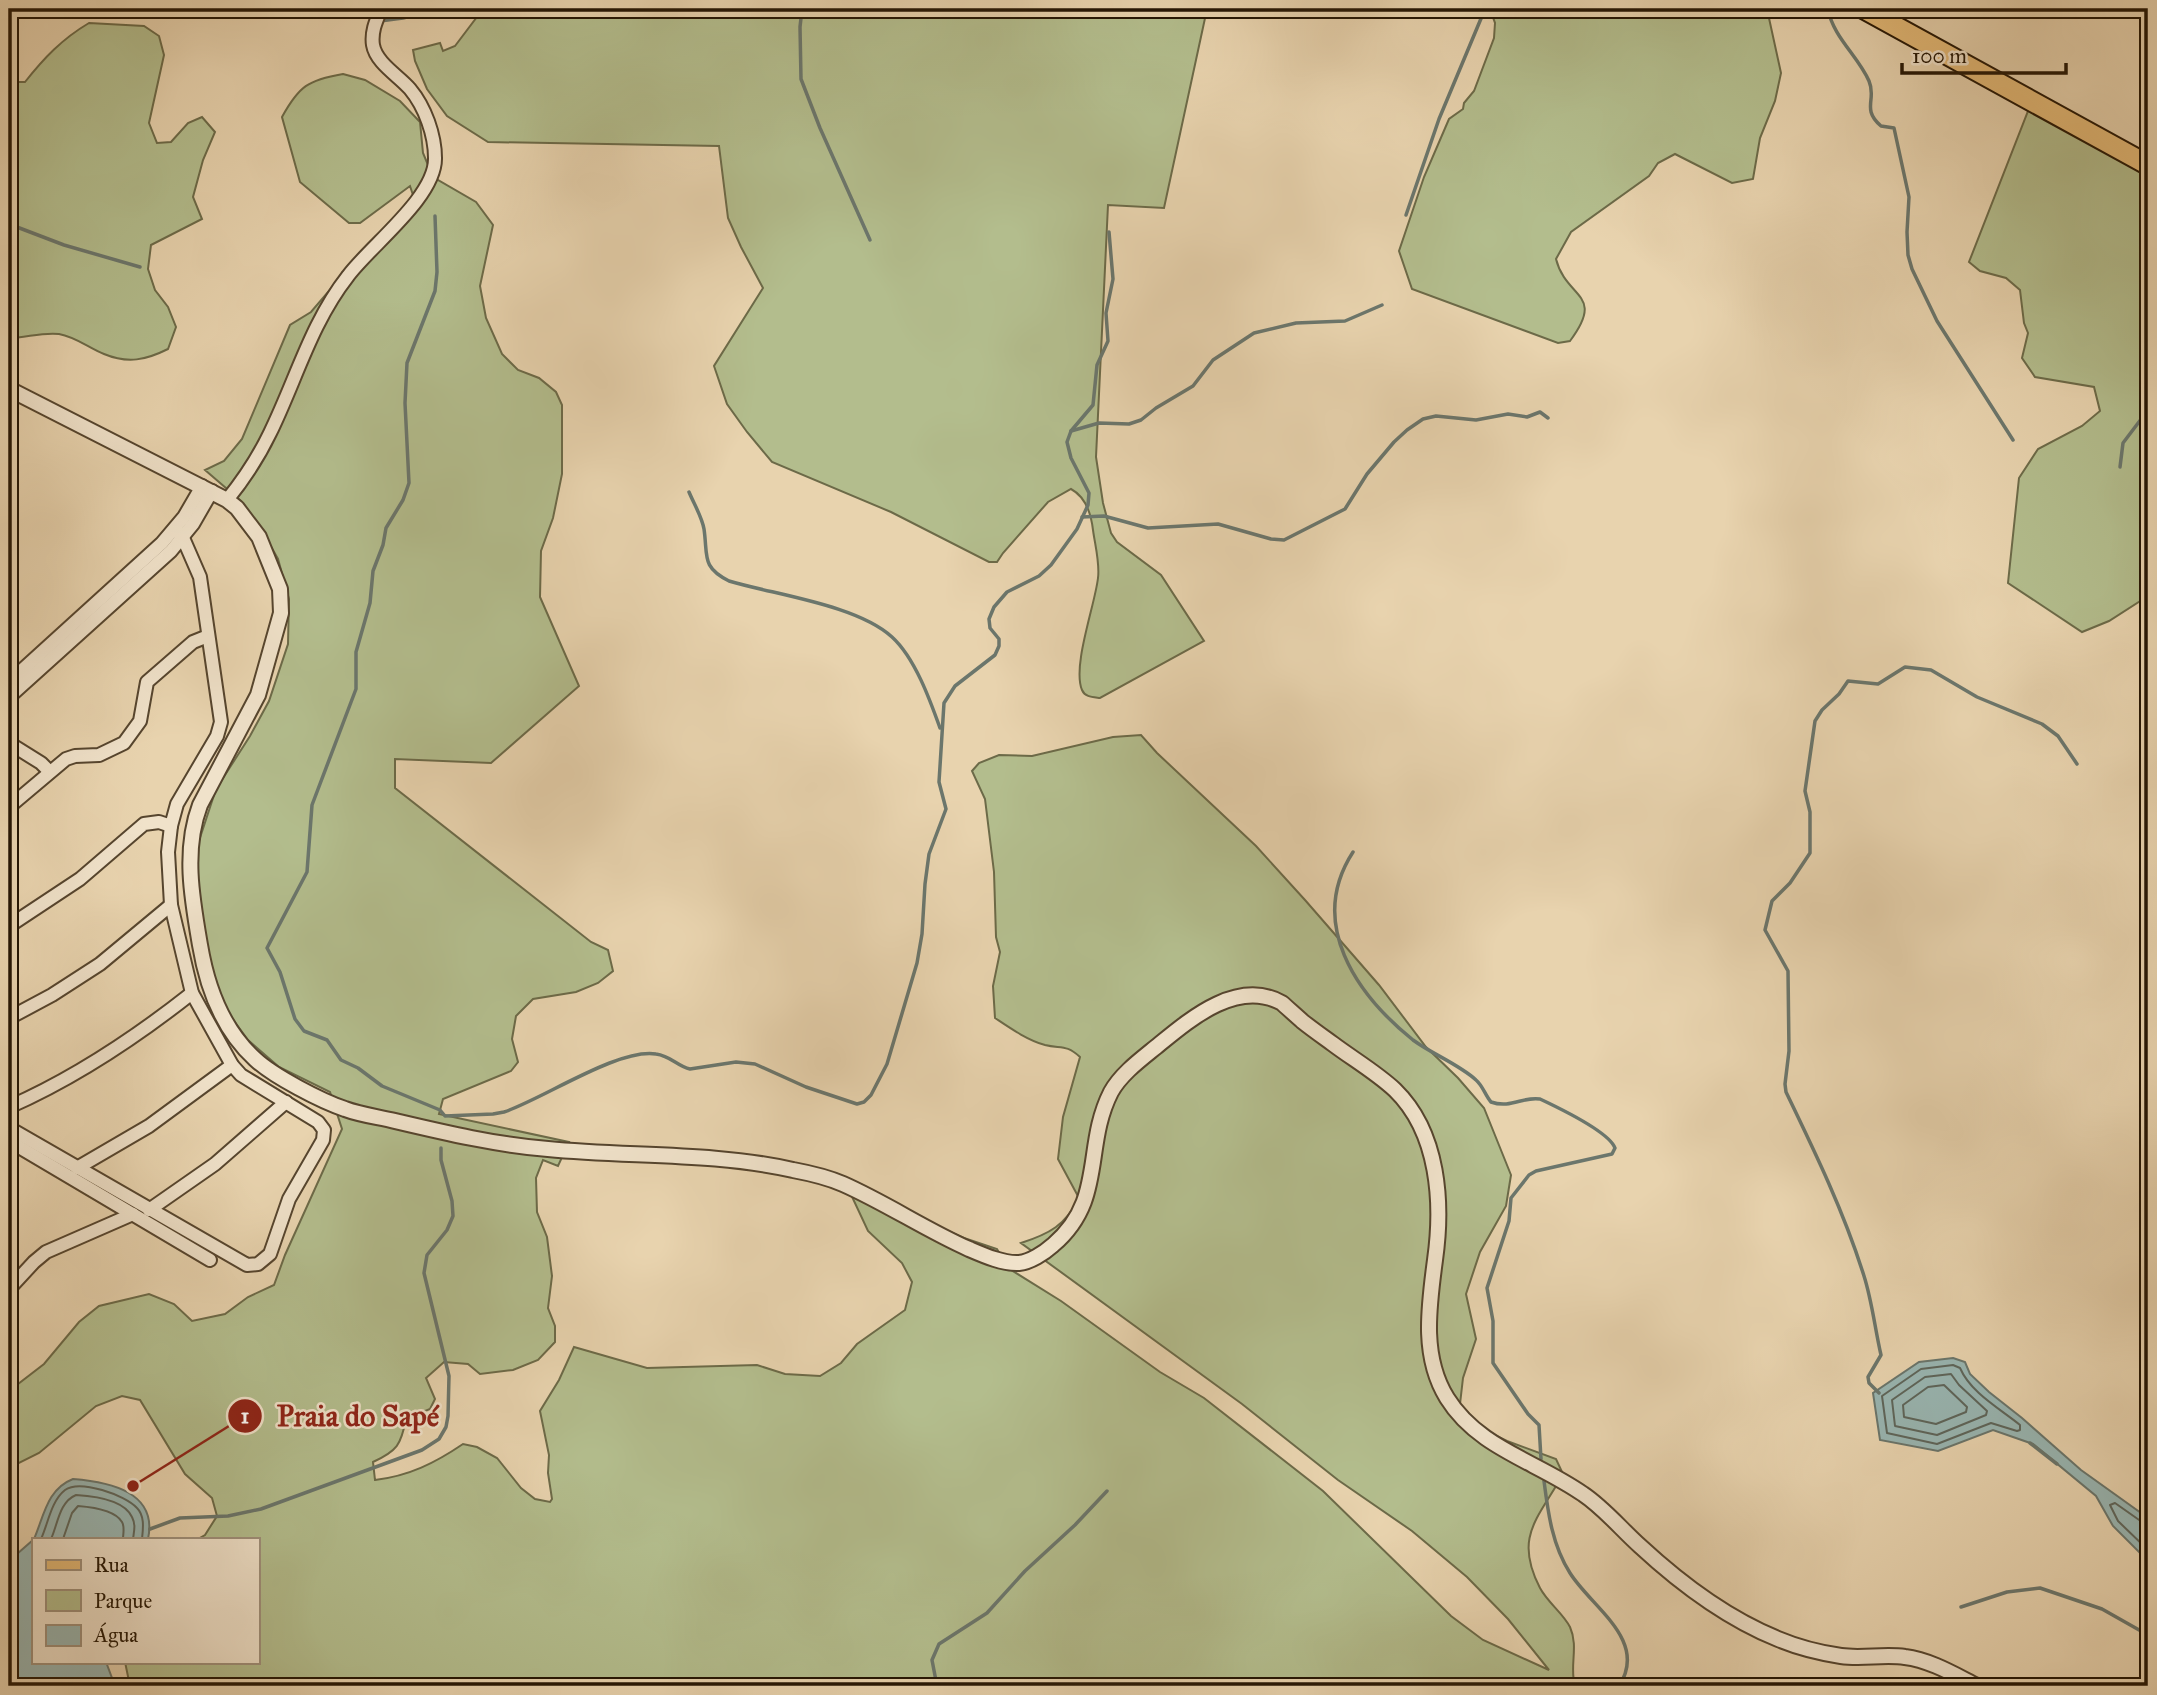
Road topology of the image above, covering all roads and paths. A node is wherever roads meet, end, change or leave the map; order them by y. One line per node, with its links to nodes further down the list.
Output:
1 (381, 9): 6 (street)
2 (1864, 9): 3 (main road)
3 (2148, 165)
4 (9, 389): 5 (street)
5 (207, 489): 6 (street); 7 (street)
6 (227, 500): 29 (street)
7 (179, 533): 8 (street); 9 (street); 10 (street)
8 (208, 636): 12 (street); 14 (street)
9 (9, 682)
10 (9, 697)
11 (9, 743): 12 (street)
12 (49, 772): 13 (street)
13 (9, 807)
14 (171, 826): 15 (street); 16 (street)
15 (171, 905): 17 (street); 18 (street)
16 (9, 926)
17 (192, 993): 19 (street); 21 (street)
18 (9, 1018)
19 (232, 1065): 20 (street); 24 (street)
20 (286, 1102): 25 (street); 25 (street)
21 (9, 1107)
22 (9, 1128): 24 (street)
23 (9, 1140): 26 (street)
24 (77, 1168): 25 (street)
25 (149, 1210)
26 (134, 1214): 27 (street); 28 (street)
27 (210, 1260)
28 (9, 1289)
29 (1977, 1686)

